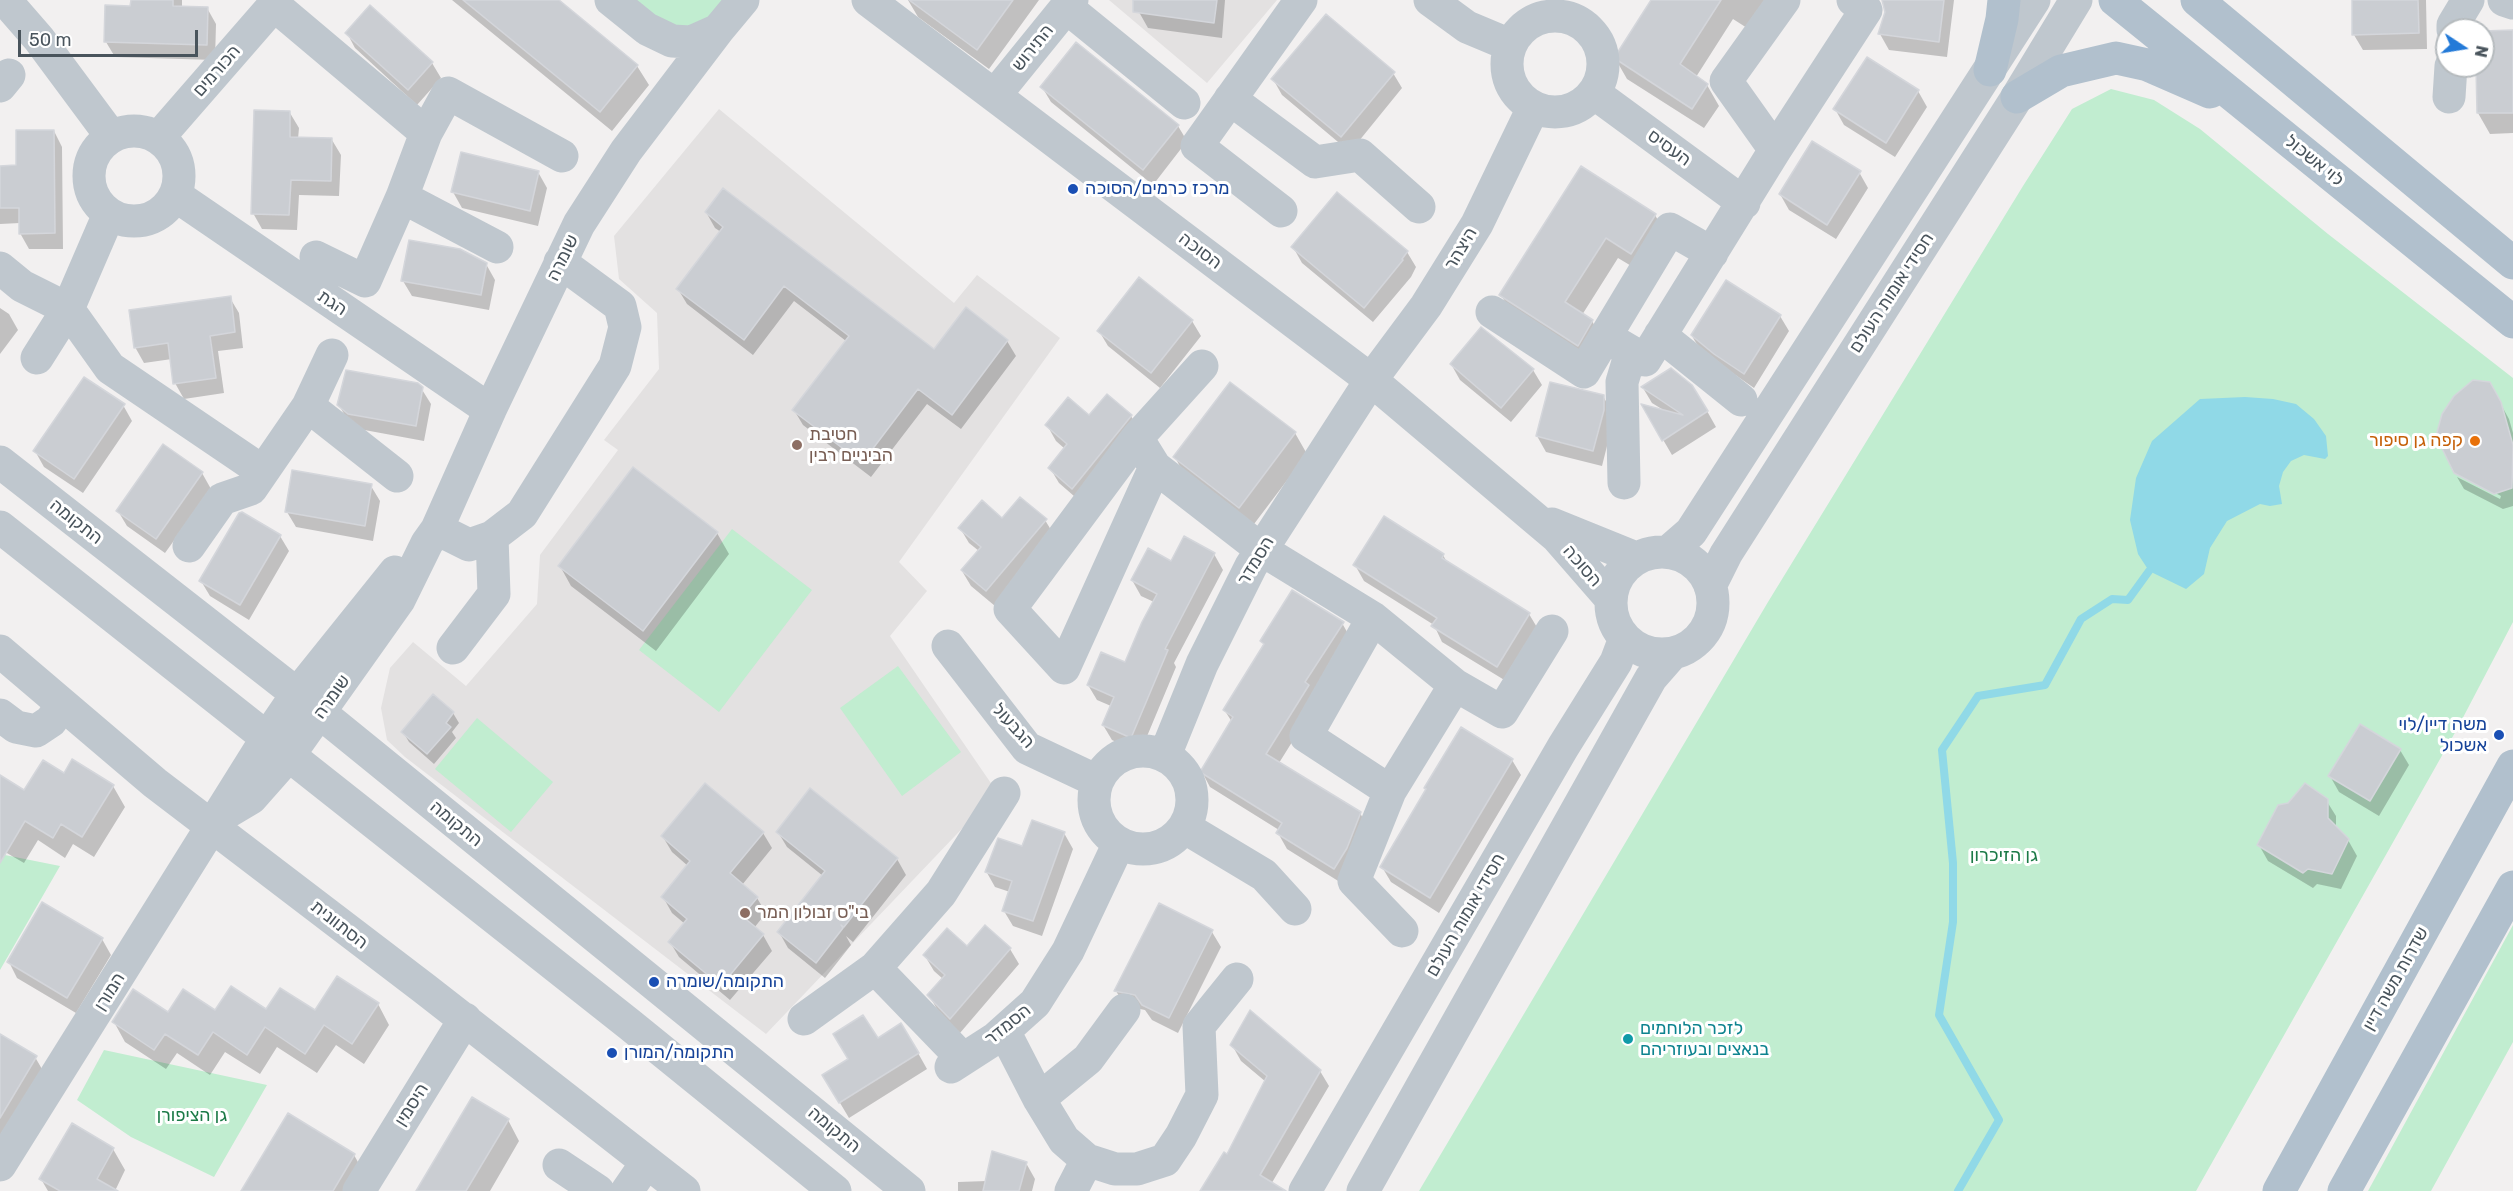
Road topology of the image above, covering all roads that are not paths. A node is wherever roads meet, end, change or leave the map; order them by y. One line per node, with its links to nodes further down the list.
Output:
1 (5, 0): 33 (street)
2 (611, 0): 20 (street)
3 (743, 0): 21 (street, שומרה)
4 (868, 0): 26 (street, הסוכה)
5 (1301, 0): 28 (street)
6 (1430, 0): 22 (street)
7 (1784, 0): 35 (street)
8 (1853, 0): 35 (street)
9 (2004, 0): 23 (main road)
10 (2034, 0): 23 (street)
11 (2076, 0): 27 (street, חסידי אומות העולם)
12 (2115, 0): 31 (main road, לוי אשכול)
13 (2197, 0): 47 (main road)
14 (2468, 0): 19 (street)
15 (2504, 0): 16 (street)
16 (2513, 3)
17 (1069, 4): 26 (street, התירוש); 29 (street)
18 (1570, 8): 22 (street); 25 (street)
19 (2457, 18)
20 (647, 29): 21 (street); 24 (street)
21 (718, 30): 24 (street, שומרה)
22 (1510, 45): 30 (street)
23 (1990, 70): 73 (street)
24 (670, 93): 46 (street, שומרה)
25 (1594, 93): 30 (street); 39 (street, העסיס)
26 (995, 95): 57 (street, הסוכה)
27 (2017, 97): 31 (main road); 75 (street, חסידי אומות העולם)
28 (1230, 99): 40 (street); 41 (street)
29 (1184, 103)
30 (1533, 108): 57 (street, היצהר)
31 (2258, 115): 51 (main road, לוי אשכול)
32 (426, 133): 34 (street, הכורמים); 36 (street); 38 (street)
33 (111, 136): 34 (street); 42 (street)
34 (159, 137): 37 (street)
35 (1775, 150): 39 (street)
36 (562, 156)
37 (175, 195): 42 (street); 60 (street, הגת)
38 (402, 197): 43 (street); 45 (street)
39 (1744, 203): 44 (street)
40 (1419, 207)
41 (1281, 211)
42 (110, 214): 49 (street)
43 (497, 247)
44 (1712, 253): 52 (street); 53 (street)
45 (316, 257)
46 (560, 262): 60 (street, שומרה); 70 (street)
47 (2513, 263)
48 (0, 268): 49 (street)
49 (68, 309): 55 (street); 64 (street)
50 (1492, 312): 53 (street)
51 (2513, 322)
52 (1660, 335): 53 (street); 58 (street)
53 (1618, 344): 66 (street)
54 (332, 355): 59 (street)
55 (37, 358)
56 (1202, 366): 61 (street)
57 (1371, 380): 67 (street, הסוכה); 72 (street, הסמדר)
58 (1741, 400)
59 (308, 406): 64 (street); 65 (street)
60 (490, 410): 69 (street, שומרה)
61 (1137, 438): 63 (street); 63 (street)
62 (0, 462): 84 (street, התקומה)
63 (1155, 467): 72 (street)
64 (262, 471): 71 (street)
65 (397, 477)
66 (1624, 483)
67 (1525, 510): 74 (street, הסוכה); 76 (street, הסוכה)
68 (0, 527): 91 (street)
69 (432, 536): 70 (street); 85 (street, שומרה)
70 (492, 537): 81 (street)
71 (189, 546)
72 (1262, 550): 77 (street); 92 (street, הסמדר)
73 (1668, 552): 74 (street); 75 (street)
74 (1636, 558): 76 (street)
75 (1710, 586): 83 (street, חסידי אומות העולם)
76 (1611, 599): 79 (street)
77 (1373, 618): 86 (street); 96 (street)
78 (1552, 631): 86 (street)
79 (1625, 638): 83 (street); 124 (street, חסידי אומות העולם)
80 (948, 646): 94 (street, הגבעול)
81 (453, 648)
82 (0, 651): 87 (street, הסתוונית)
83 (1672, 654): 125 (street, חסידי אומות העולם)
84 (246, 655): 85 (street); 88 (street, התקומה)
85 (344, 657): 88 (street, שומרה); 90 (street)
86 (1455, 685): 96 (street)
87 (62, 704): 89 (street); 99 (street, הסתוונית)
88 (309, 704): 90 (street, התקומה); 91 (street, שומרה)
89 (0, 715)
90 (356, 743): 122 (street, התקומה)
91 (278, 747): 95 (street); 98 (street, המורן); 99 (street, המורן)
92 (1165, 755): 94 (street); 100 (street)
93 (2513, 766): 126 (main road, שדרות משה דיין)
94 (1097, 781): 101 (street)
95 (327, 785): 98 (street); 121 (street)
96 (1390, 791): 104 (street)
97 (1004, 793): 105 (street)
98 (253, 797): 99 (street, המורן)
99 (216, 822): 108 (street, הסתוונית); 114 (street, המורן)
100 (1184, 827): 101 (street); 103 (street)
101 (1119, 843): 110 (street, הסמדר)
102 (2513, 888): 127 (main road)
103 (1295, 909)
104 (1402, 931)
105 (875, 968): 109 (street); 110 (street, הסמדר)
106 (1237, 979): 116 (street)
107 (1124, 1010): 111 (street)
108 (465, 1019): 113 (street, הסתוונית); 117 (street, היסמין)
109 (804, 1019)
110 (1004, 1031): 111 (street)
111 (1039, 1099): 112 (street)
112 (1087, 1160): 116 (street); 123 (street)
113 (647, 1162): 119 (street); 120 (street, הסתוונית)
114 (0, 1165)
115 (559, 1165): 118 (street)
116 (1145, 1180)
117 (359, 1191)
118 (598, 1191)
119 (627, 1191)
120 (684, 1191)
121 (835, 1191)
122 (909, 1191)
123 (1071, 1191)
124 (1305, 1191)
125 (1363, 1191)
126 (2279, 1191)
127 (2344, 1191)

